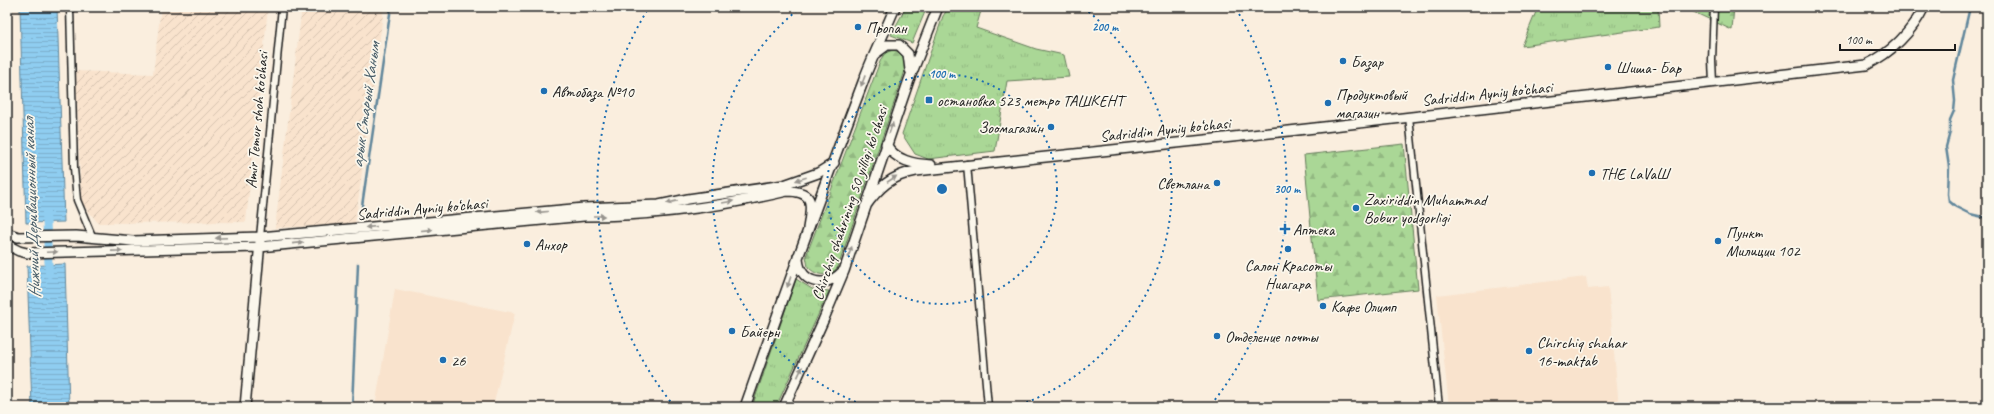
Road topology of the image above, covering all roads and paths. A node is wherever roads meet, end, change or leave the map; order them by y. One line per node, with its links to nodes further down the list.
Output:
1 (70, 7): 17 (street)
2 (282, 7): 18 (street, Amir Temur shoh ko‘chasi)
3 (895, 7): 7 (main road, Chirchiq shahrining 50 yilligi koʻchasi)
4 (938, 7): 8 (main road, Chirchiq shahrining 50 yilligi koʻchasi)
5 (1714, 7): 9 (street)
6 (1924, 7): 9 (main road, Sadriddin Ayniy ko‘chasi)
7 (870, 64): 8 (main road); 12 (main road, Chirchiq shahrining 50 yilligi koʻchasi, one-way to 12)
8 (909, 80): 11 (main road, Chirchiq shahrining 50 yilligi koʻchasi, one-way to 8)
9 (1713, 83): 10 (main road, Sadriddin Ayniy ko‘chasi)
10 (1409, 117): 13 (main road, Sadriddin Ayniy ko‘chasi); 27 (street)
11 (886, 144): 13 (main road); 14 (main road, Chirchiq shahrining 50 yilligi koʻchasi)
12 (834, 163): 15 (main road, Chirchiq shahrining 50 yilligi koʻchasi); 18 (main road, Sadriddin Ayniy ko‘chasi, one-way to 18)
13 (967, 164): 14 (main road, one-way to 13); 26 (street)
14 (865, 207): 22 (main road, Chirchiq shahrining 50 yilligi koʻchasi, one-way to 14)
15 (808, 228): 20 (main road, Sadriddin Ayniy ko‘chasi, one-way to 15); 21 (main road, Chirchiq shahrining 50 yilligi koʻchasi)
16 (7, 233): 17 (main road, Sadriddin Ayniy ko‘chasi)
17 (92, 236): 18 (main road, Sadriddin Ayniy ko‘chasi, one-way to 17)
18 (260, 237): 20 (main road)
19 (7, 245): 20 (main road, Sadriddin Ayniy ko‘chasi, one-way to 20)
20 (259, 247): 23 (main road)
21 (799, 253): 22 (main road); 24 (main road, Chirchiq shahrining 50 yilligi koʻchasi, one-way to 24)
22 (844, 271): 25 (main road, Chirchiq shahrining 50 yilligi koʻchasi, one-way to 22)
23 (245, 407)
24 (745, 407)
25 (784, 407)
26 (988, 407)
27 (1439, 407)

